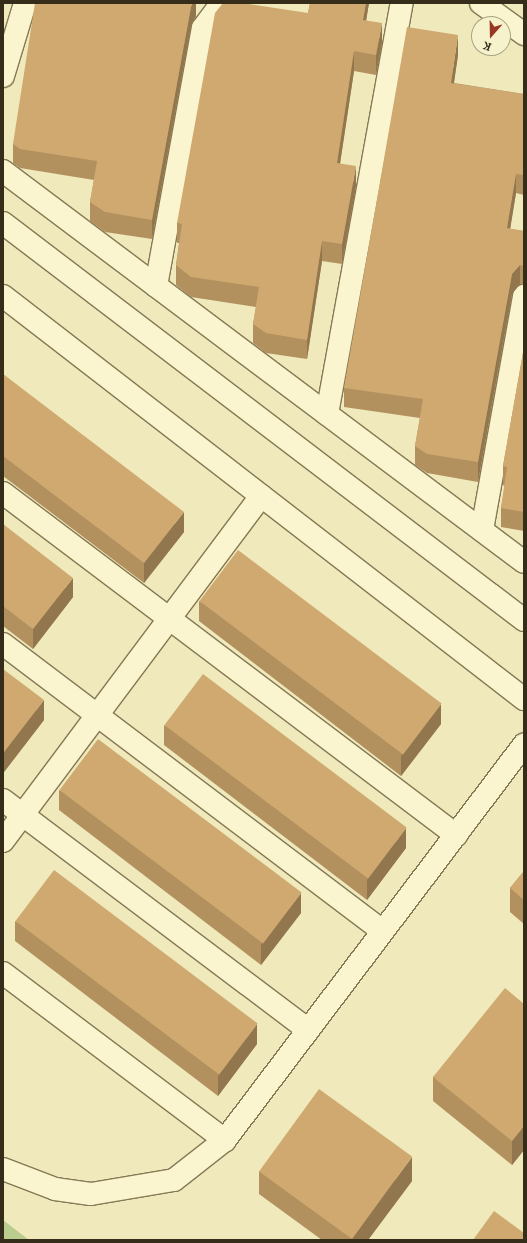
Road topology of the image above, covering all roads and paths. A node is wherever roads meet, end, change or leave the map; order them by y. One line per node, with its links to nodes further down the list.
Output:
1 (25, 3): 6 (street)
2 (222, 3): 9 (street)
3 (402, 3): 12 (street)
4 (481, 3): 5 (street)
5 (524, 34)
6 (3, 76)
7 (3, 171): 9 (street)
8 (3, 223): 18 (street)
9 (156, 286): 12 (street)
10 (3, 296): 14 (street)
11 (524, 296): 15 (street)
12 (327, 414): 15 (street)
13 (3, 492): 17 (street)
14 (261, 496): 17 (street); 20 (street)
15 (482, 530): 16 (street)
16 (524, 562)
17 (169, 619): 21 (street); 25 (street)
18 (524, 620)
19 (3, 644): 21 (street)
20 (524, 699)
21 (97, 716): 24 (street); 27 (street)
22 (524, 744): 25 (street)
23 (3, 800): 24 (street)
24 (22, 815): 26 (street); 29 (street)
25 (456, 835): 27 (street)
26 (3, 841)
27 (382, 931): 29 (street)
28 (3, 973): 30 (street)
29 (308, 1030): 30 (street)
30 (225, 1140): 31 (street)
31 (3, 1169)

